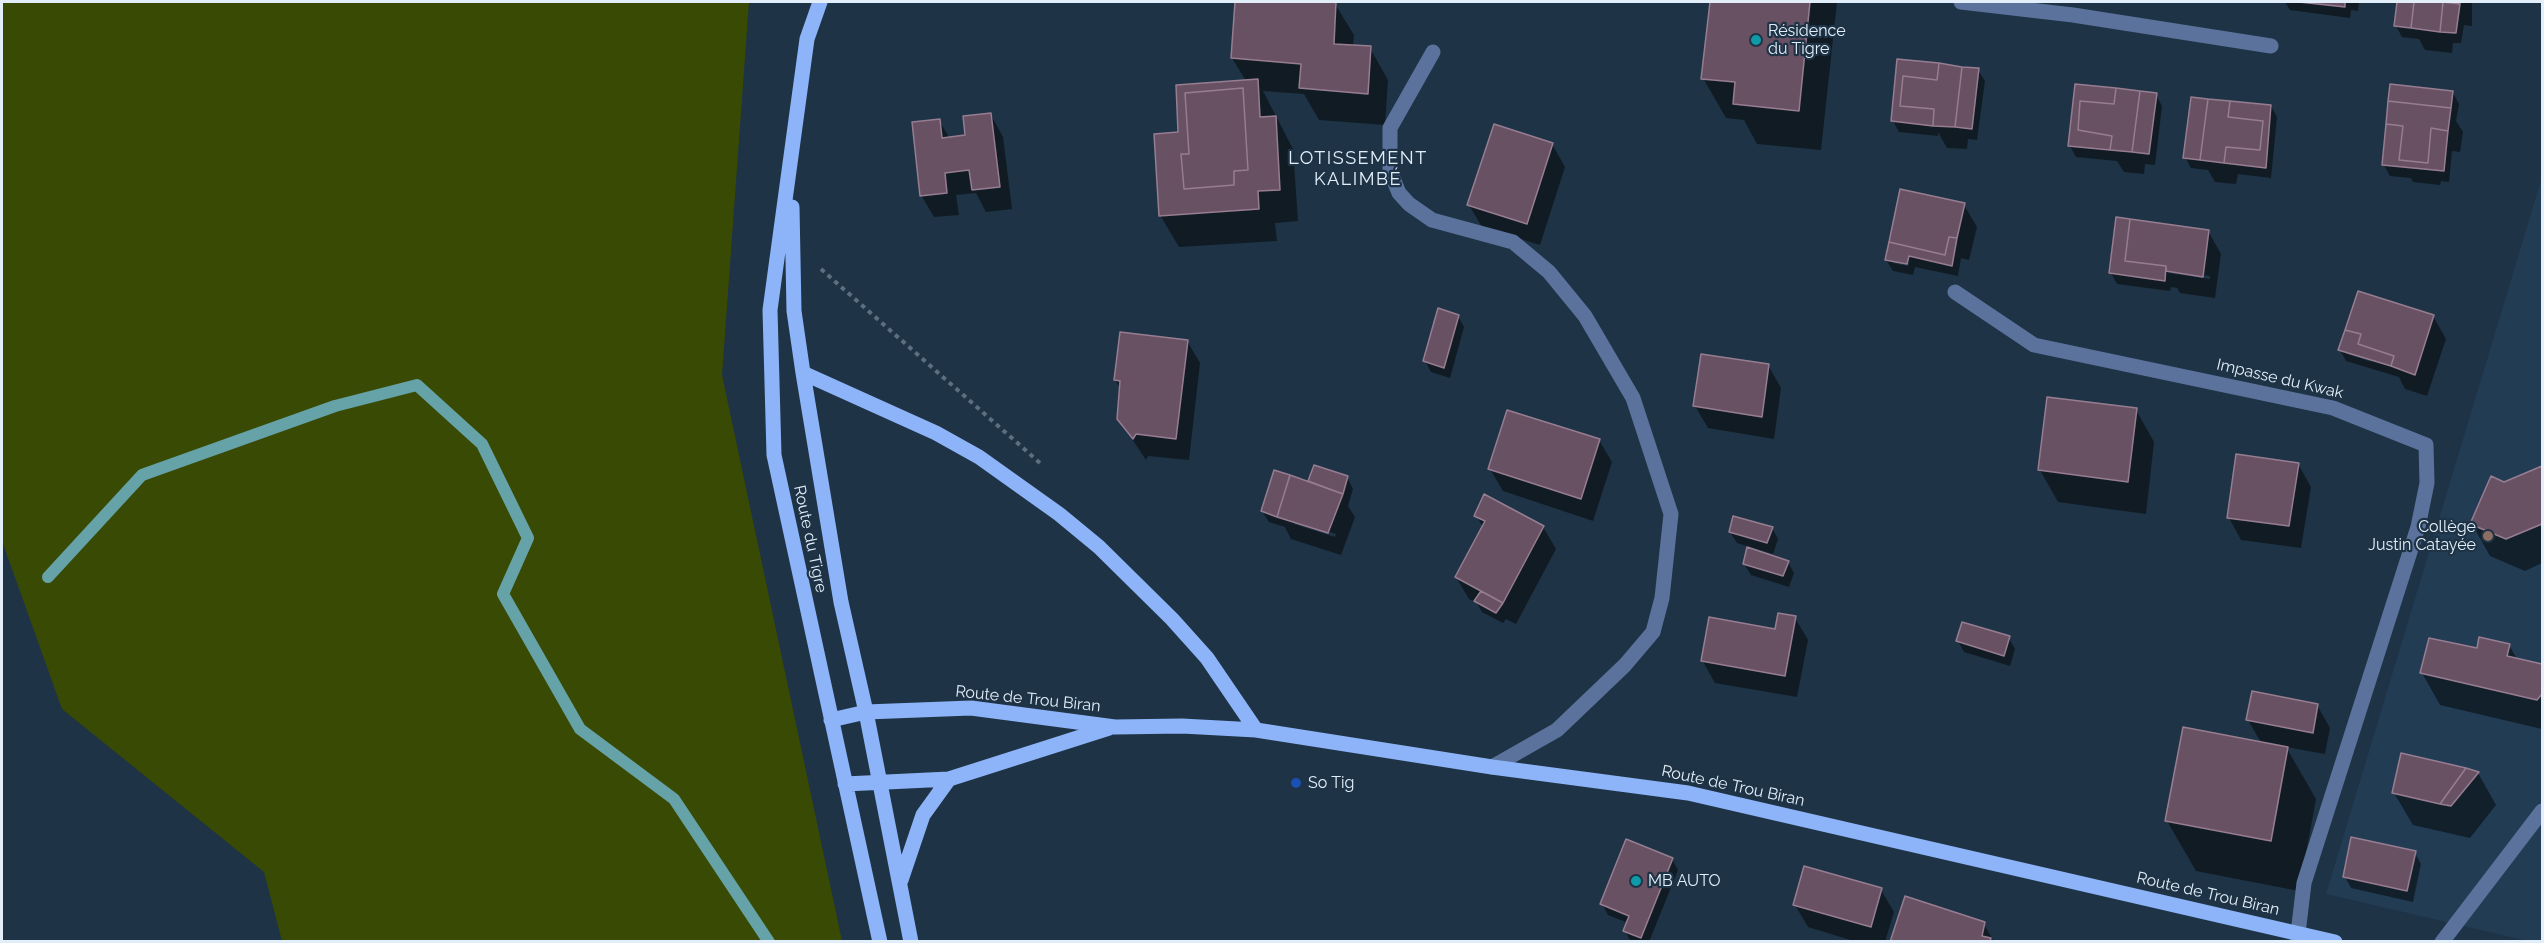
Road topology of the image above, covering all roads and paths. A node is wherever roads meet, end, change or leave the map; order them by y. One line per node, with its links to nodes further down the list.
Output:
1 (820, 2): 6 (main road, Route du Tigre)
2 (1961, 2): 3 (street)
3 (2074, 8): 4 (street)
4 (2271, 46)
5 (1433, 52): 13 (street)
6 (793, 138): 8 (main road, Route du Tigre); 10 (main road, Route du Tigre)
7 (1955, 292): 19 (street, Impasse du Kwak)
8 (803, 373): 9 (main road, Route du Tigre); 12 (main road)
9 (866, 712): 10 (main road, Route de Trou Biran); 11 (main road, Route de Trou Biran); 15 (main road, Route du Tigre)
10 (831, 720): 16 (main road, Route du Tigre)
11 (1115, 727): 12 (main road, Route de Trou Biran); 14 (main road, Route de Trou Biran)
12 (1256, 730): 13 (main road, Route de Trou Biran)
13 (1492, 767): 19 (main road, Route de Trou Biran)
14 (949, 779): 15 (main road, Route de Trou Biran); 18 (main road)
15 (879, 782): 16 (main road, Route de Trou Biran); 18 (main road, Route du Tigre)
16 (844, 784): 20 (main road, Route du Tigre)
17 (2542, 811): 23 (street)
18 (900, 880): 21 (main road, Route du Tigre)
19 (2299, 938): 22 (main road, Route de Trou Biran)
20 (880, 942)
21 (911, 942)
22 (2335, 942)
23 (2442, 942)

